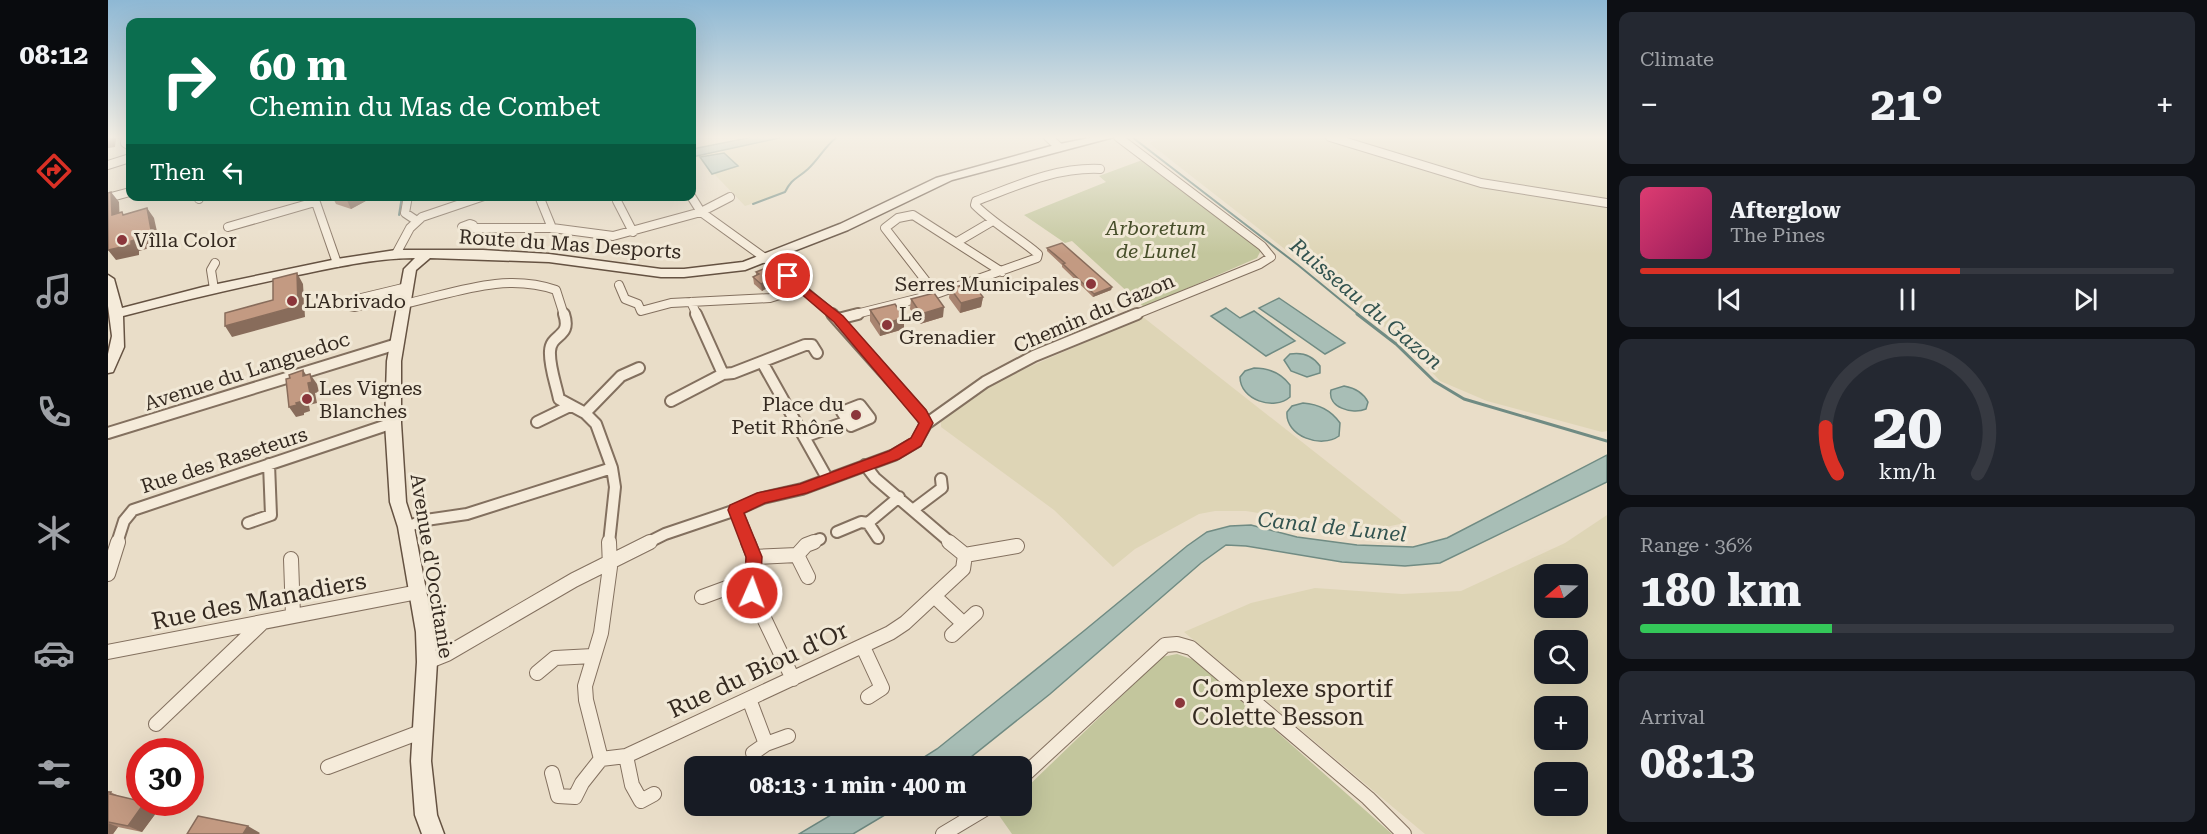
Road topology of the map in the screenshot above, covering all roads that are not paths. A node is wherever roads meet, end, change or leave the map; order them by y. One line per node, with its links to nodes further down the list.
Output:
1 (956, 176): 26 (street, Route du Mas Desports)
2 (1051, 176): 18 (street)
3 (1169, 176): 51 (street, Chemin du Gazon)
4 (1458, 176): 15 (street)
5 (126, 193): 7 (street)
6 (730, 197): 16 (street)
7 (108, 198)
8 (308, 201): 19 (street)
9 (315, 201): 28 (street)
10 (407, 201): 17 (street)
11 (469, 201): 17 (street)
12 (541, 201): 21 (street)
13 (617, 201): 22 (street)
14 (694, 201): 16 (street)
15 (1607, 203)
16 (700, 212): 22 (street); 26 (street)
17 (417, 221): 23 (street)
18 (991, 222): 24 (street); 29 (street)
19 (228, 227)
20 (472, 228): 21 (street)
21 (552, 228): 22 (street)
22 (633, 232)
23 (404, 239): 25 (street); 25 (street)
24 (957, 242): 29 (street); 34 (street)
25 (410, 257): 26 (street, Route du Mas Desports); 28 (street, Route du Mas Desports); 35 (street, Avenue d'Occitanie)
26 (765, 258): 32 (street)
27 (215, 263): 33 (street)
28 (337, 263): 33 (street, Route du Mas Desports)
29 (1002, 272): 34 (street)
30 (108, 279): 37 (street)
31 (619, 285): 36 (street)
32 (802, 288): 36 (street); 38 (street)
33 (214, 289): 37 (street, Route du Mas Desports)
34 (936, 294): 38 (street)
35 (406, 295): 35 (street); 39 (street, Avenue d'Occitanie); 46 (street)
36 (691, 302): 44 (street)
37 (112, 315): 42 (street)
38 (838, 319): 51 (street)
39 (397, 344): 50 (street, Avenue d'Occitanie); 52 (street, Avenue du Languedoc)
40 (817, 353): 41 (street)
41 (762, 362): 44 (street); 53 (street)
42 (108, 368)
43 (639, 368): 47 (street)
44 (723, 374): 45 (street)
45 (671, 401)
46 (570, 406): 47 (street); 49 (street)
47 (585, 413): 56 (street)
48 (848, 421): 53 (street)
49 (537, 422)
50 (393, 423): 54 (street, Rue des Raseteurs); 64 (street, Avenue d'Occitanie)
51 (926, 423): 55 (street)
52 (108, 433)
53 (804, 437): 57 (street)
54 (269, 464): 62 (street); 74 (street, Rue des Raseteurs)
55 (865, 465): 57 (street); 59 (street)
56 (612, 468): 64 (street); 73 (street)
57 (827, 478): 61 (street)
58 (941, 479): 60 (street)
59 (898, 497): 60 (street); 63 (street)
60 (914, 509): 70 (street)
61 (736, 510): 71 (street); 73 (street)
62 (248, 523)
63 (868, 523): 65 (street); 66 (street)
64 (406, 527): 77 (street, Avenue d'Occitanie)
65 (837, 532)
66 (878, 538)
67 (820, 539): 69 (street)
68 (1017, 546): 70 (street)
69 (797, 555): 71 (street); 75 (street)
70 (965, 555): 78 (street, Rue du Biou d'Or)
71 (754, 557): 76 (street)
72 (291, 559): 81 (street)
73 (609, 561): 87 (street); 88 (street)
74 (108, 574)
75 (808, 577)
76 (751, 579): 79 (street); 90 (street)
77 (418, 592): 81 (street, Rue des Manadiers); 88 (street, Avenue d'Occitanie)
78 (934, 596): 83 (street); 85 (street, Rue du Biou d'Or)
79 (702, 597)
80 (976, 613): 83 (street)
81 (293, 616): 82 (street, Rue des Manadiers)
82 (263, 622): 86 (street, Rue des Manadiers); 93 (street)
83 (964, 624): 84 (street)
84 (952, 635)
85 (863, 647): 90 (street, Rue du Biou d'Or); 91 (street)
86 (108, 652)
87 (593, 656): 89 (street); 99 (street)
88 (427, 662): 94 (street, Avenue d'Occitanie)
89 (537, 673)
90 (793, 679): 92 (street, Rue du Biou d'Or)
91 (868, 697)
92 (749, 699): 96 (street); 98 (street, Rue du Biou d'Or)
93 (156, 724)
94 (423, 731): 100 (street); 105 (street, Avenue d'Occitanie)
95 (788, 736): 96 (street)
96 (766, 744): 97 (street)
97 (753, 753)
98 (626, 756): 99 (street, Rue du Biou d'Or); 103 (street)
99 (601, 759): 102 (street)
100 (328, 767)
101 (1032, 768): 107 (street)
102 (552, 772)
103 (654, 794)
104 (973, 816): 106 (street)
105 (434, 834)
106 (943, 834)
107 (1404, 834)

